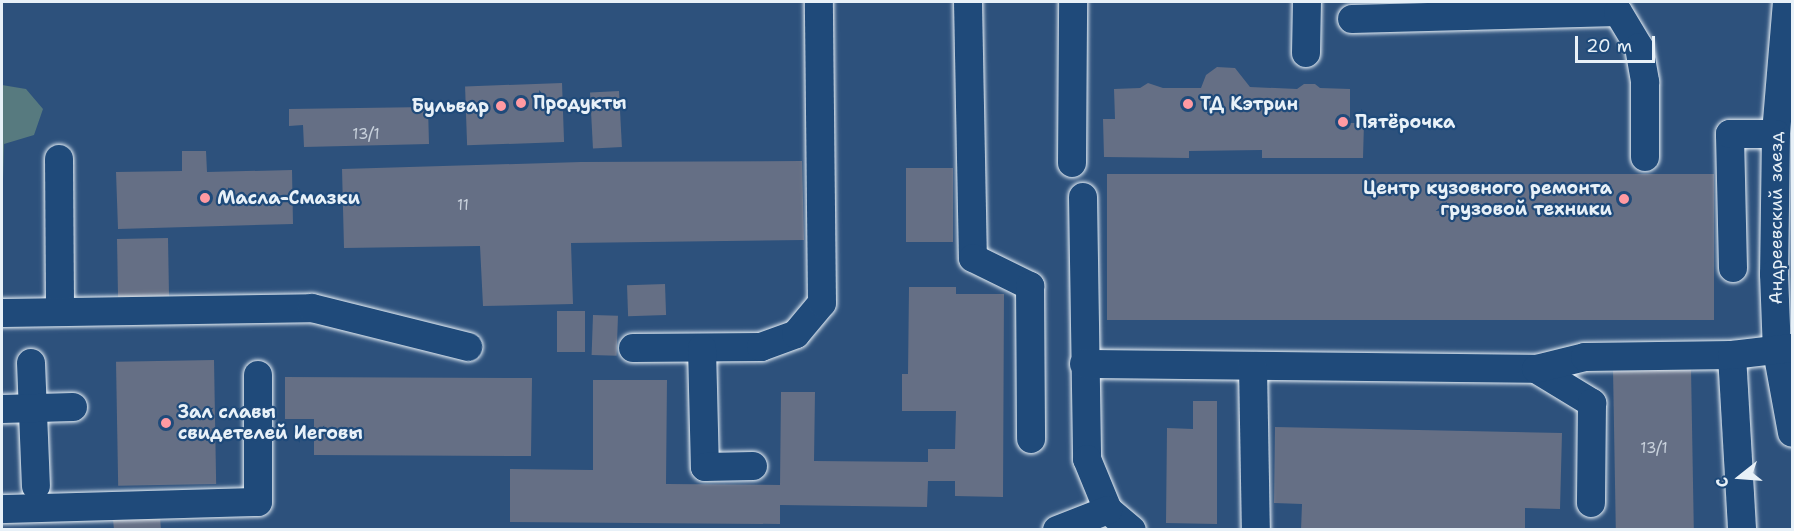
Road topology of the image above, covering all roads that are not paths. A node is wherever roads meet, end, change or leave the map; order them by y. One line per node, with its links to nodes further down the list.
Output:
1 (819, 2): 19 (street)
2 (968, 2): 31 (street)
3 (1073, 2): 12 (street)
4 (1307, 2): 8 (street)
5 (1787, 2): 9 (street, Андреевский заезд)
6 (1458, 9): 7 (street); 10 (street)
7 (1352, 19)
8 (1306, 53)
9 (1776, 134): 14 (street); 20 (street, Андреевский заезд)
10 (1645, 158)
11 (59, 159): 15 (street)
12 (1072, 163)
13 (1083, 197): 23 (street)
14 (1733, 268)
15 (60, 310): 16 (street); 17 (street)
16 (2, 313)
17 (468, 347)
18 (633, 348): 19 (street)
19 (702, 348): 32 (street)
20 (1785, 350): 21 (street); 30 (street, Андреевский заезд)
21 (1732, 355): 25 (street); 40 (street)
22 (31, 363): 28 (street)
23 (1084, 364): 24 (street); 36 (street)
24 (1253, 366): 25 (street); 39 (street)
25 (1536, 369): 34 (street)
26 (258, 375): 35 (street)
27 (73, 407): 28 (street)
28 (33, 408): 29 (street); 33 (street)
29 (2, 409)
30 (1792, 433)
31 (1031, 439)
32 (753, 466)
33 (36, 486)
34 (1591, 503)
35 (2, 509)
36 (1108, 510): 37 (street); 38 (street)
37 (1057, 530)
38 (1132, 530)
39 (1256, 530)
40 (1742, 530)

